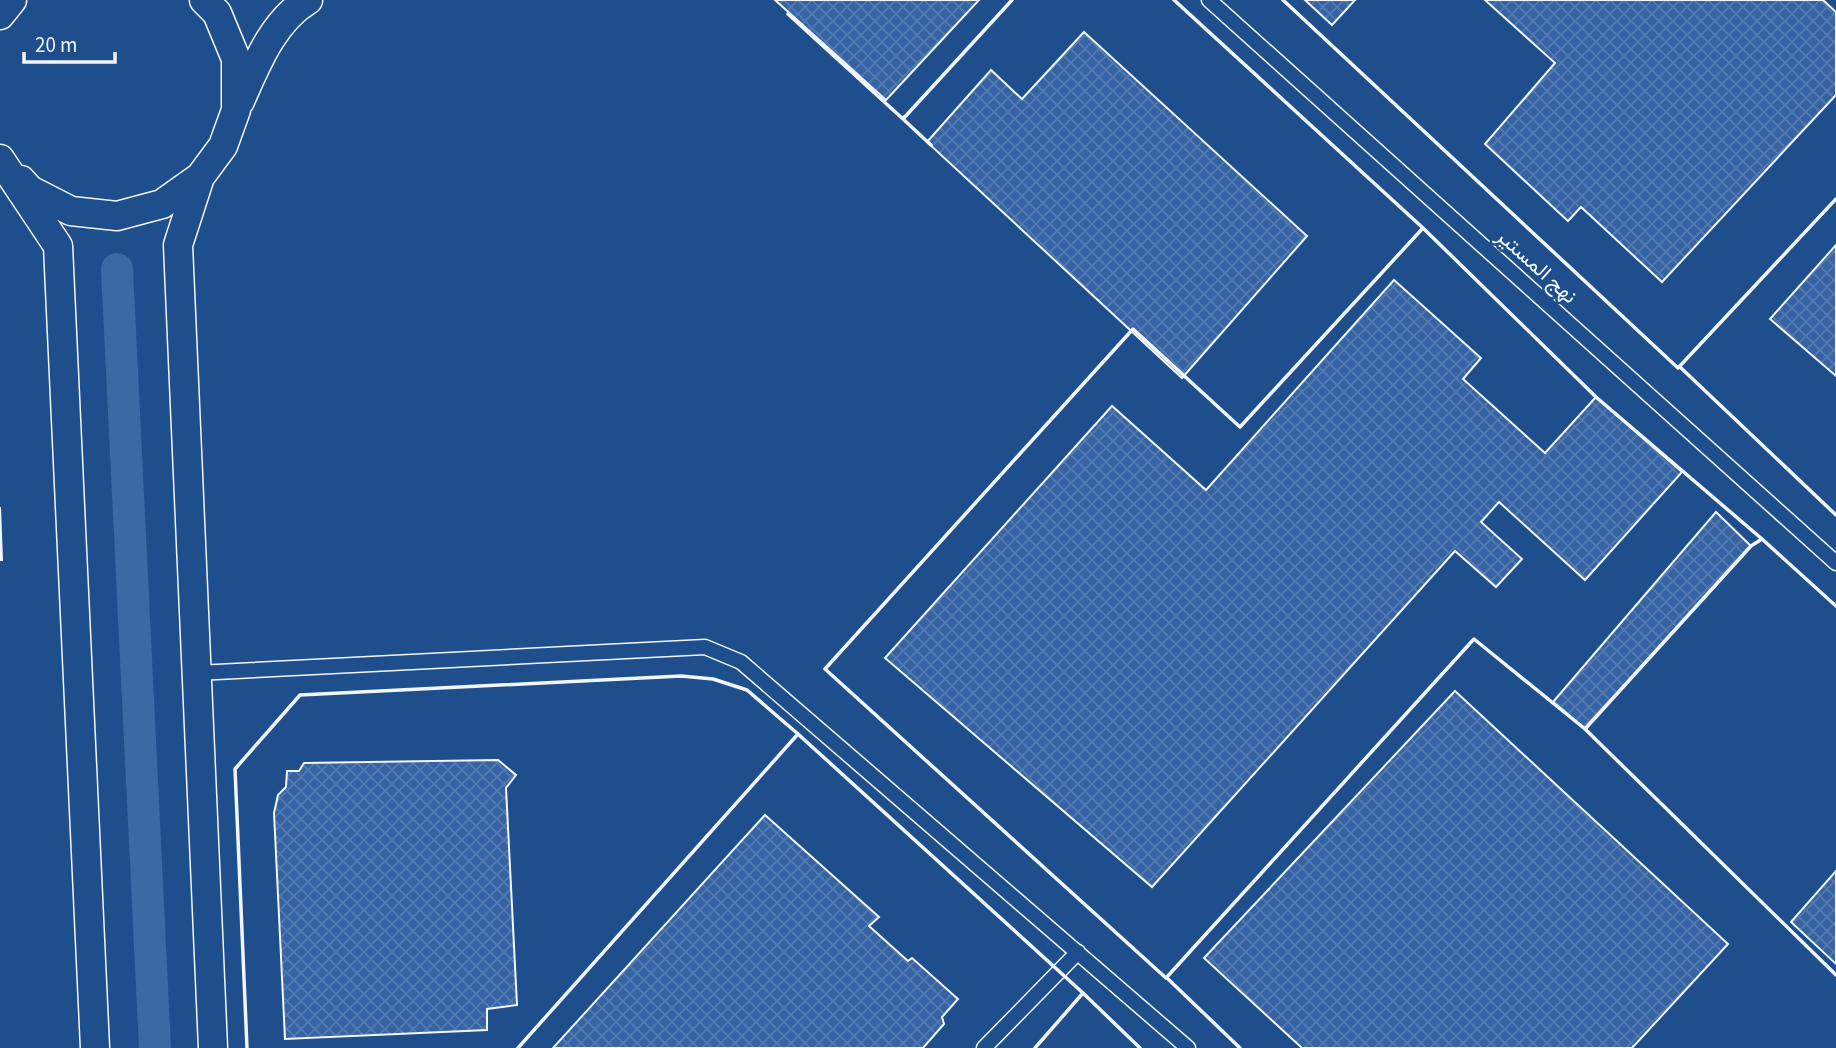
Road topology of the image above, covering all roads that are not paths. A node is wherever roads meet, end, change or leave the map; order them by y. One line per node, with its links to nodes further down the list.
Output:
1 (12, 0): 5 (street)
2 (204, 0): 6 (street)
3 (308, 0): 6 (street)
4 (1209, 0): 9 (lane, نهج المستير)
5 (0, 15)
6 (236, 110): 8 (street)
7 (0, 158): 8 (street); 12 (street)
8 (200, 177): 10 (street)
9 (1836, 563)
10 (197, 673): 11 (lane); 13 (street)
11 (1078, 953): 14 (lane); 15 (lane)
12 (95, 1048)
13 (212, 1048)
14 (984, 1048)
15 (1188, 1048)

